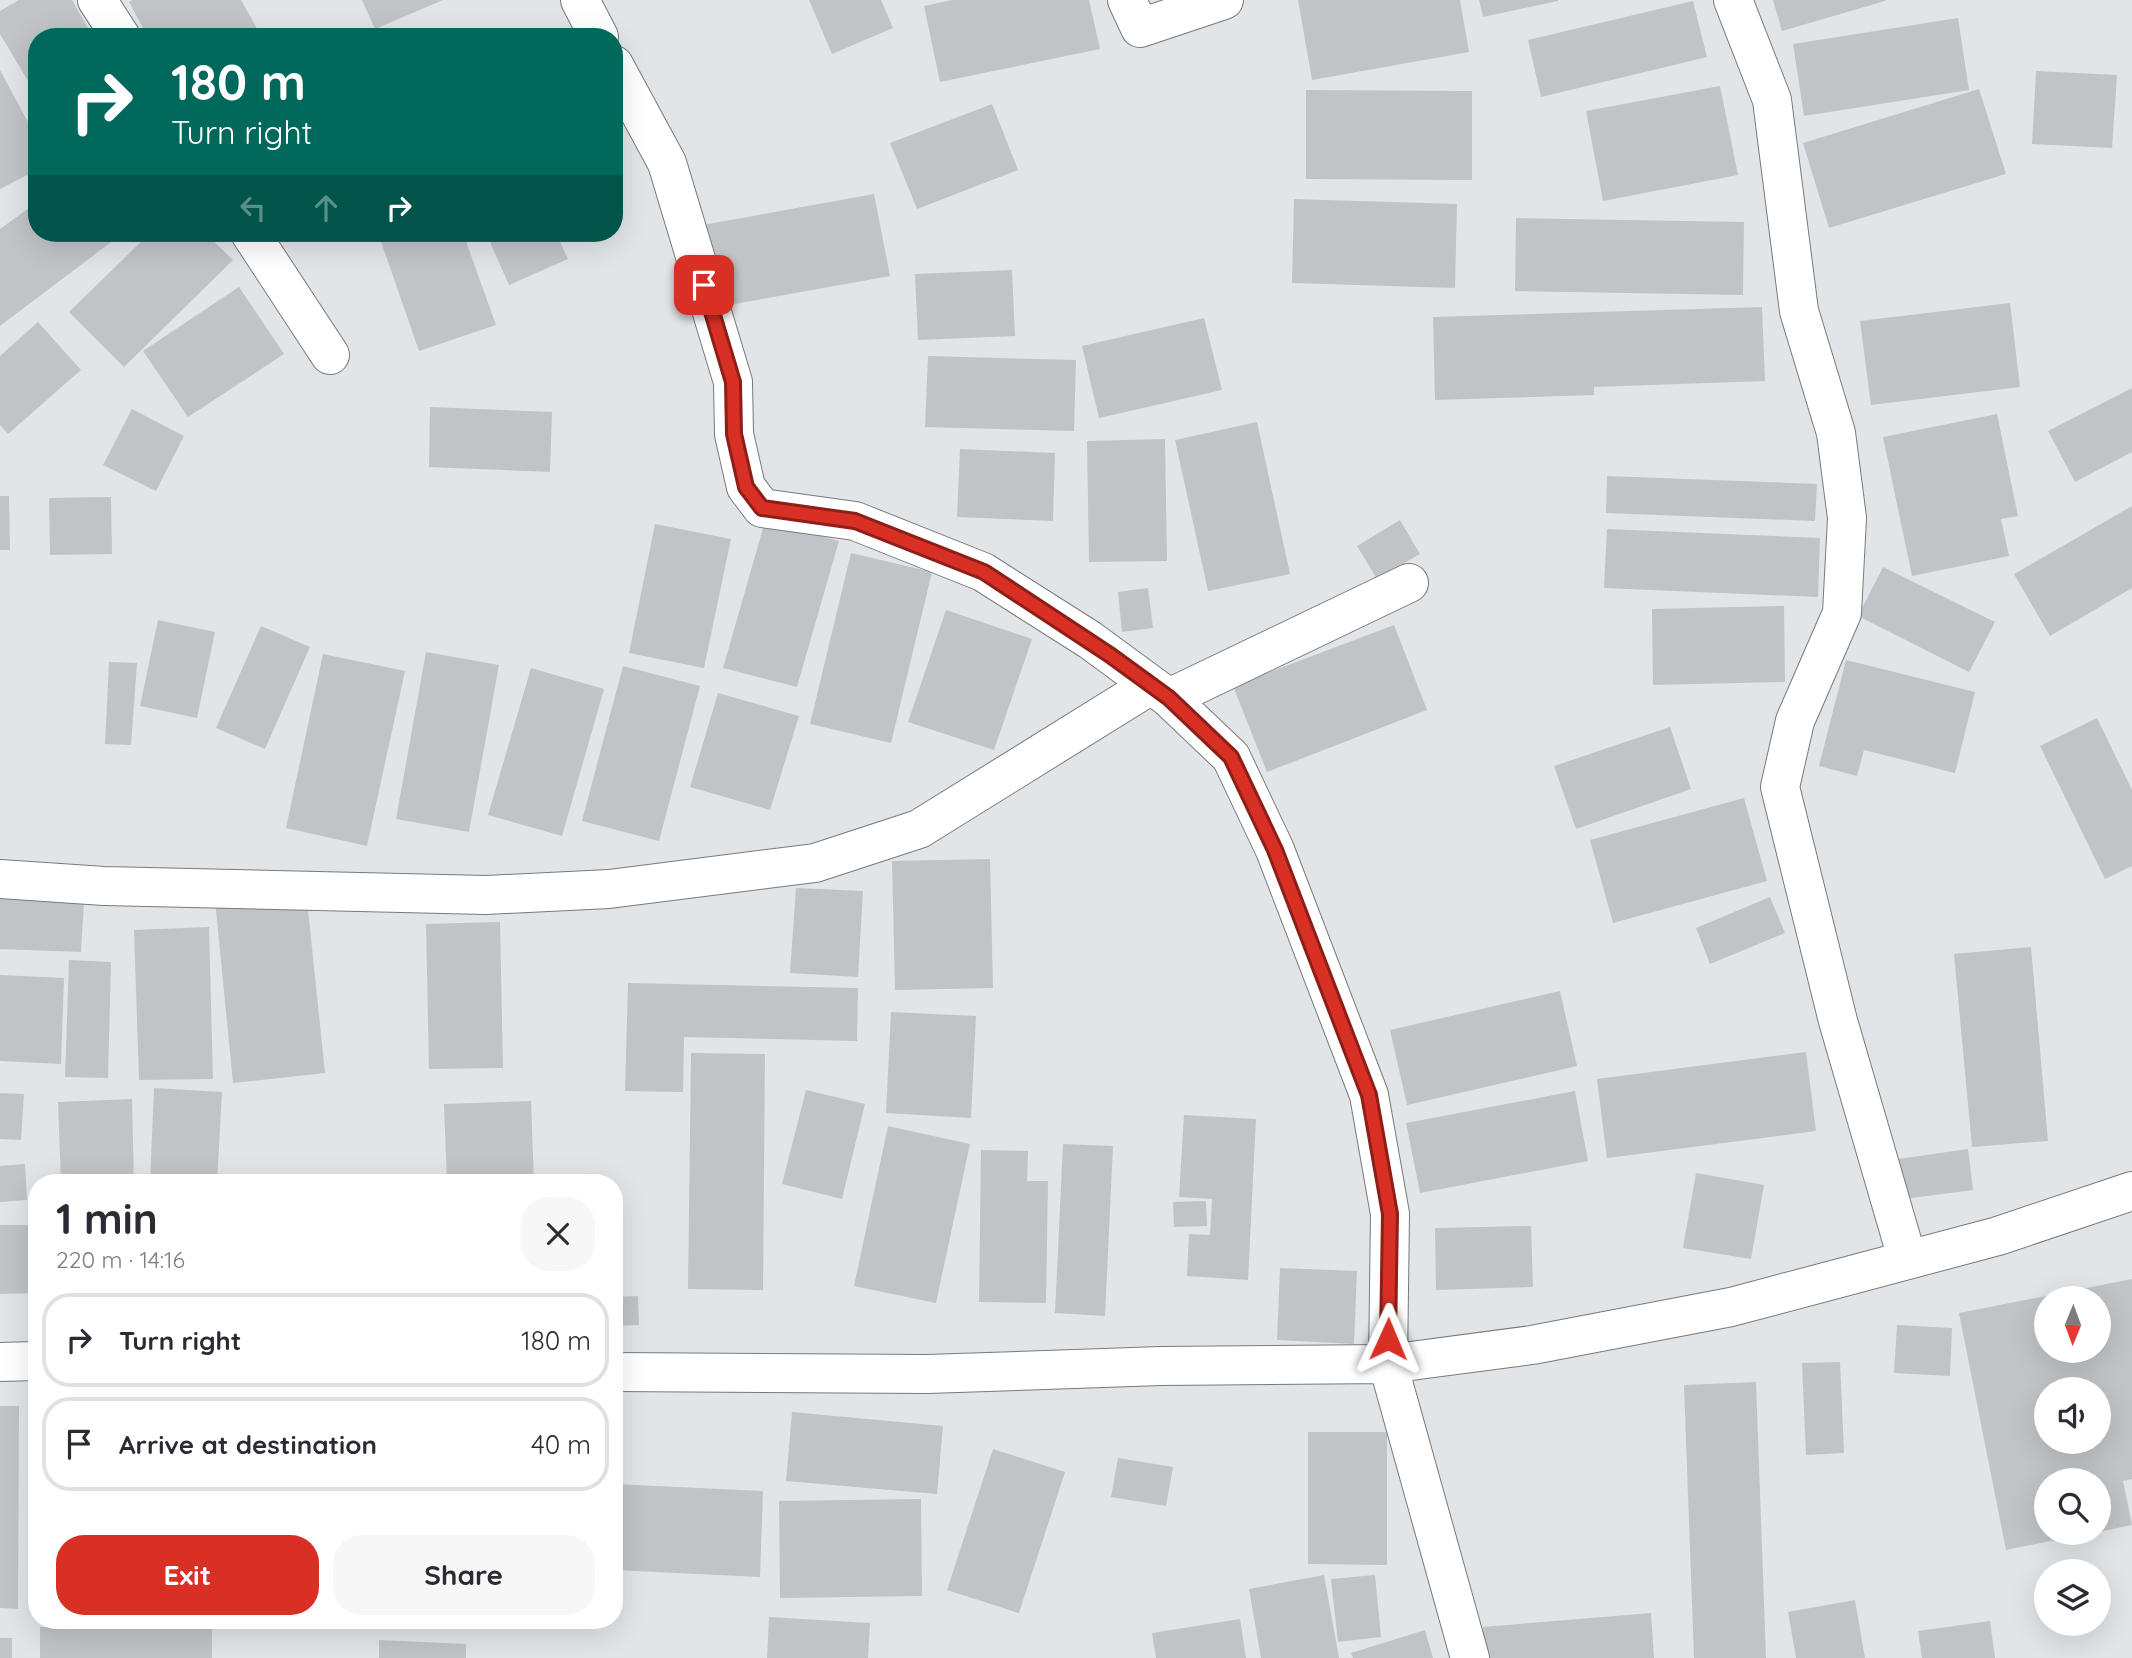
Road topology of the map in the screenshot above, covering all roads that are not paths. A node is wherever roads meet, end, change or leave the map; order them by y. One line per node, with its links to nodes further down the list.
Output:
1 (97, 0): 6 (street)
2 (580, 0): 7 (street)
3 (1127, 0): 4 (street)
4 (1224, 0)
5 (1733, 0): 15 (street)
6 (115, 28)
7 (594, 28)
8 (623, 82): 12 (street)
9 (256, 242): 10 (street)
10 (330, 355)
11 (1409, 583): 12 (street)
12 (1160, 692): 13 (street); 18 (street)
13 (0, 879)
14 (2132, 1191): 15 (street)
15 (1907, 1258): 18 (street)
16 (28, 1361): 17 (street)
17 (0, 1362)
18 (1388, 1364): 19 (street); 20 (street)
19 (623, 1372)
20 (1470, 1658)

